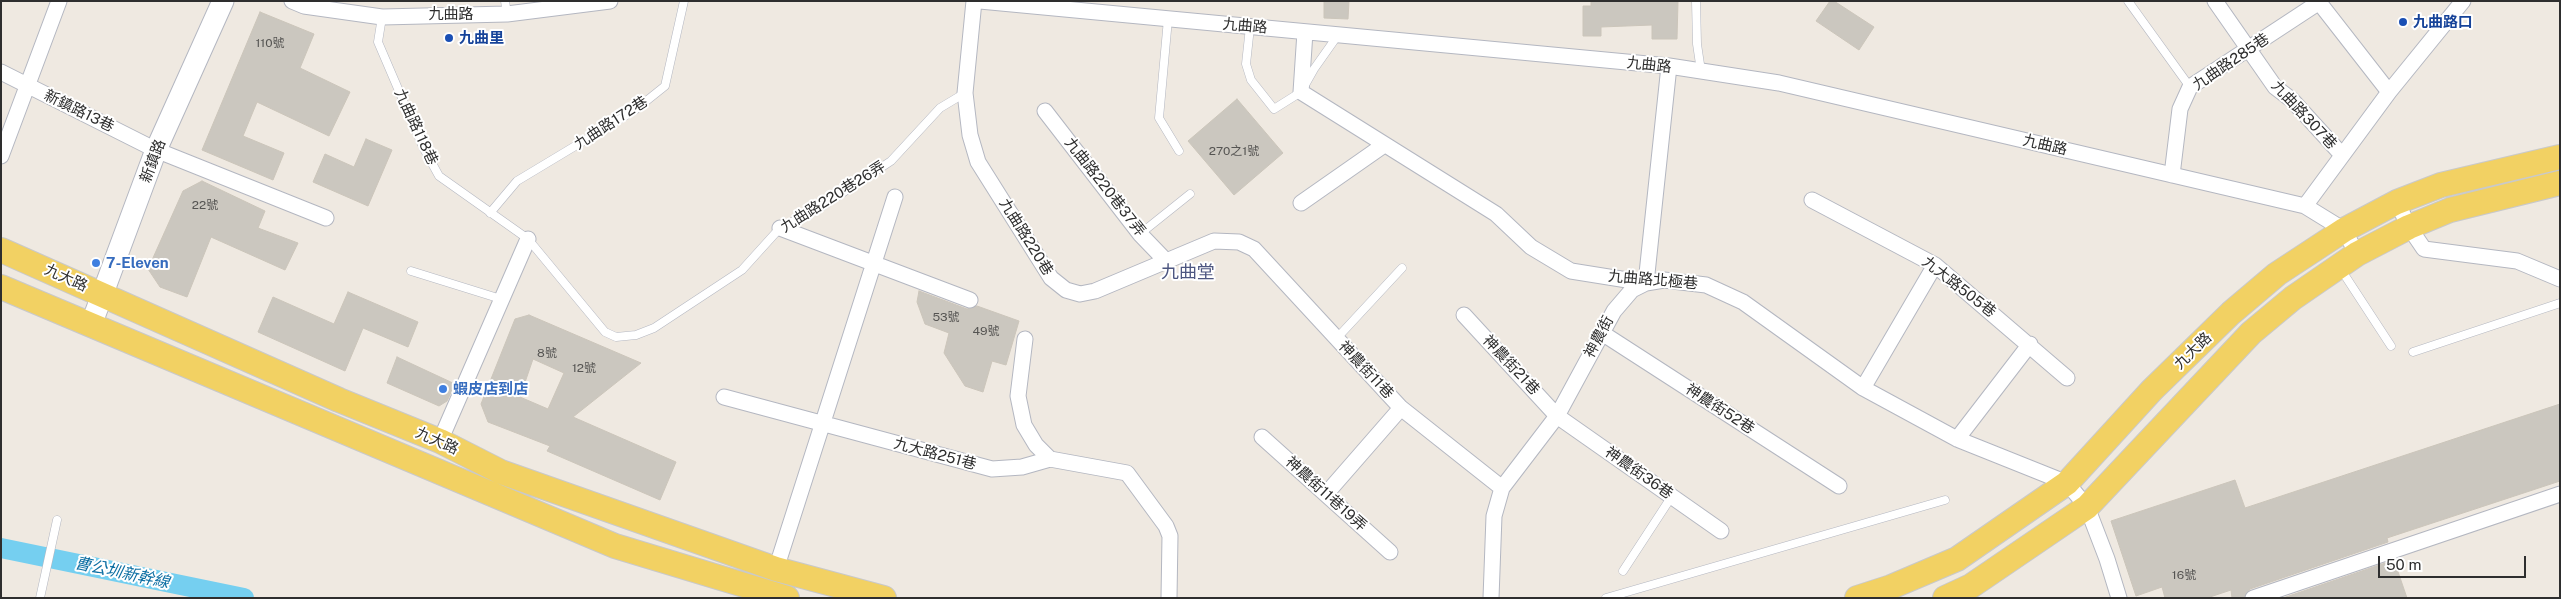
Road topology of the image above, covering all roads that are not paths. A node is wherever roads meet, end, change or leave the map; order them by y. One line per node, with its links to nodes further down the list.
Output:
1 (59, 1): 24 (street)
2 (223, 1): 31 (street, 新鎮路)
3 (609, 1): 14 (street, 九曲路)
4 (684, 1): 44 (lane, 九曲路172巷)
5 (974, 1): 28 (street, 九曲路220巷)
6 (980, 1): 13 (street, 九曲路)
7 (1696, 1): 22 (lane)
8 (2128, 1): 25 (lane)
9 (2215, 1): 20 (street, 九曲路307巷)
10 (2463, 1): 27 (street)
11 (2319, 2): 20 (street, 九曲路285巷); 27 (street)
12 (301, 3): 15 (street, 九曲路)
13 (1069, 5): 16 (street, 九曲路)
14 (506, 8): 15 (street, 九曲路)
15 (382, 17): 44 (lane, 九曲路118巷)
16 (1168, 19): 17 (street, 九曲路); 32 (lane)
17 (1250, 27): 18 (street, 九曲路); 26 (lane)
18 (1305, 32): 19 (street, 九曲路); 26 (street)
19 (1338, 35): 21 (street, 九曲路); 26 (lane)
20 (2249, 49): 25 (street, 九曲路285巷); 33 (street, 九曲路307巷)
21 (1669, 66): 22 (street, 九曲路); 60 (street)
22 (1701, 71): 36 (street, 九曲路)
23 (1, 72): 24 (street, 新鎮路13巷)
24 (27, 86): 31 (street, 新鎮路13巷); 34 (street)
25 (2190, 87): 36 (street, 九曲路285巷)
26 (1301, 92): 30 (street, 九曲路北極巷)
27 (2389, 92): 33 (street)
28 (965, 93): 47 (lane, 九曲路220巷26弄); 54 (street, 九曲路220巷)
29 (1045, 112): 49 (street, 九曲路220巷37弄)
30 (1384, 145): 42 (street); 60 (street, 九曲路北極巷)
31 (156, 150): 45 (street, 新鎮路13巷); 62 (street, 新鎮路)
32 (1179, 151)
33 (2342, 155): 43 (street)
34 (1, 156)
35 (2560, 157): 41 (main road, 九大路)
36 (2172, 175): 43 (street, 九曲路)
37 (2560, 183): 46 (main road, 九大路)
38 (1190, 194): 49 (lane)
39 (895, 197): 55 (street)
40 (1812, 200): 56 (street, 九大路505巷)
41 (2397, 202): 46 (street); 48 (main road, 九大路)
42 (1301, 203)
43 (2305, 206): 48 (street, 九曲路)
44 (490, 213): 50 (lane, 九曲路220巷26弄)
45 (326, 218)
46 (2409, 227): 53 (main road, 九大路); 59 (street)
47 (780, 228): 50 (lane, 九曲路220巷26弄); 55 (street)
48 (2344, 230): 53 (street, 九曲路); 84 (main road, 九大路)
49 (1140, 234): 54 (street, 九曲路220巷37弄)
50 (528, 240): 63 (street)
51 (1240, 242): 54 (street, 九曲路220巷); 69 (street, 神農街11巷)
52 (1, 250): 62 (main road, 九大路)
53 (2348, 260): 72 (lane); 91 (main road, 九大路)
54 (1166, 261)
55 (874, 262): 64 (street); 79 (street)
56 (1935, 265): 71 (street, 九大路505巷); 75 (street)
57 (1402, 268): 69 (lane)
58 (411, 271): 63 (lane)
59 (2560, 279)
60 (1646, 282): 68 (street, 神農街); 75 (street, 九曲路北極巷)
61 (1, 287): 67 (main road, 九大路)
62 (104, 295): 67 (street, 新鎮路); 82 (main road, 九大路)
63 (501, 299): 82 (street)
64 (970, 300)
65 (2560, 304): 73 (lane)
66 (1464, 315): 78 (street, 神農街21巷)
67 (91, 325): 98 (main road, 九大路)
68 (1602, 333): 78 (street, 神農街); 85 (street, 神農街52巷)
69 (1336, 338): 77 (street, 神農街11巷)
70 (1025, 339): 83 (street)
71 (2030, 344): 74 (street, 九大路505巷); 81 (street)
72 (2391, 346)
73 (2413, 352)
74 (2067, 378)
75 (1863, 388): 81 (street, 九曲路北極巷)
76 (724, 397): 79 (street, 九大路251巷)
77 (1402, 408): 86 (street, 神農街11巷); 87 (street)
78 (1557, 416): 86 (street, 神農街); 89 (street, 神農街36巷)
79 (821, 424): 83 (street, 九大路251巷); 95 (street)
80 (1262, 437): 87 (street, 神農街11巷19弄)
81 (1957, 439): 84 (street, 九曲路北極巷)
82 (440, 441): 95 (main road, 九大路)
83 (1050, 459): 100 (street)
84 (2067, 483): 91 (street); 103 (main road, 九大路)
85 (1839, 486)
86 (1502, 488): 101 (street, 神農街)
87 (1326, 494): 94 (street, 神農街11巷19弄)
88 (2560, 494): 106 (street)
89 (1672, 496): 93 (street, 神農街36巷); 96 (lane)
90 (1945, 500): 102 (lane)
91 (2087, 507): 104 (main road, 九大路); 105 (street)
92 (57, 520): 97 (lane)
93 (1721, 531)
94 (1390, 552)
95 (776, 569): 99 (main road, 九大路)
96 (1623, 571)
97 (40, 598)
98 (787, 598)
99 (884, 598)
100 (1169, 598)
101 (1491, 598)
102 (1606, 598)
103 (1857, 598)
104 (1945, 598)
105 (2118, 598)
106 (2253, 598)

